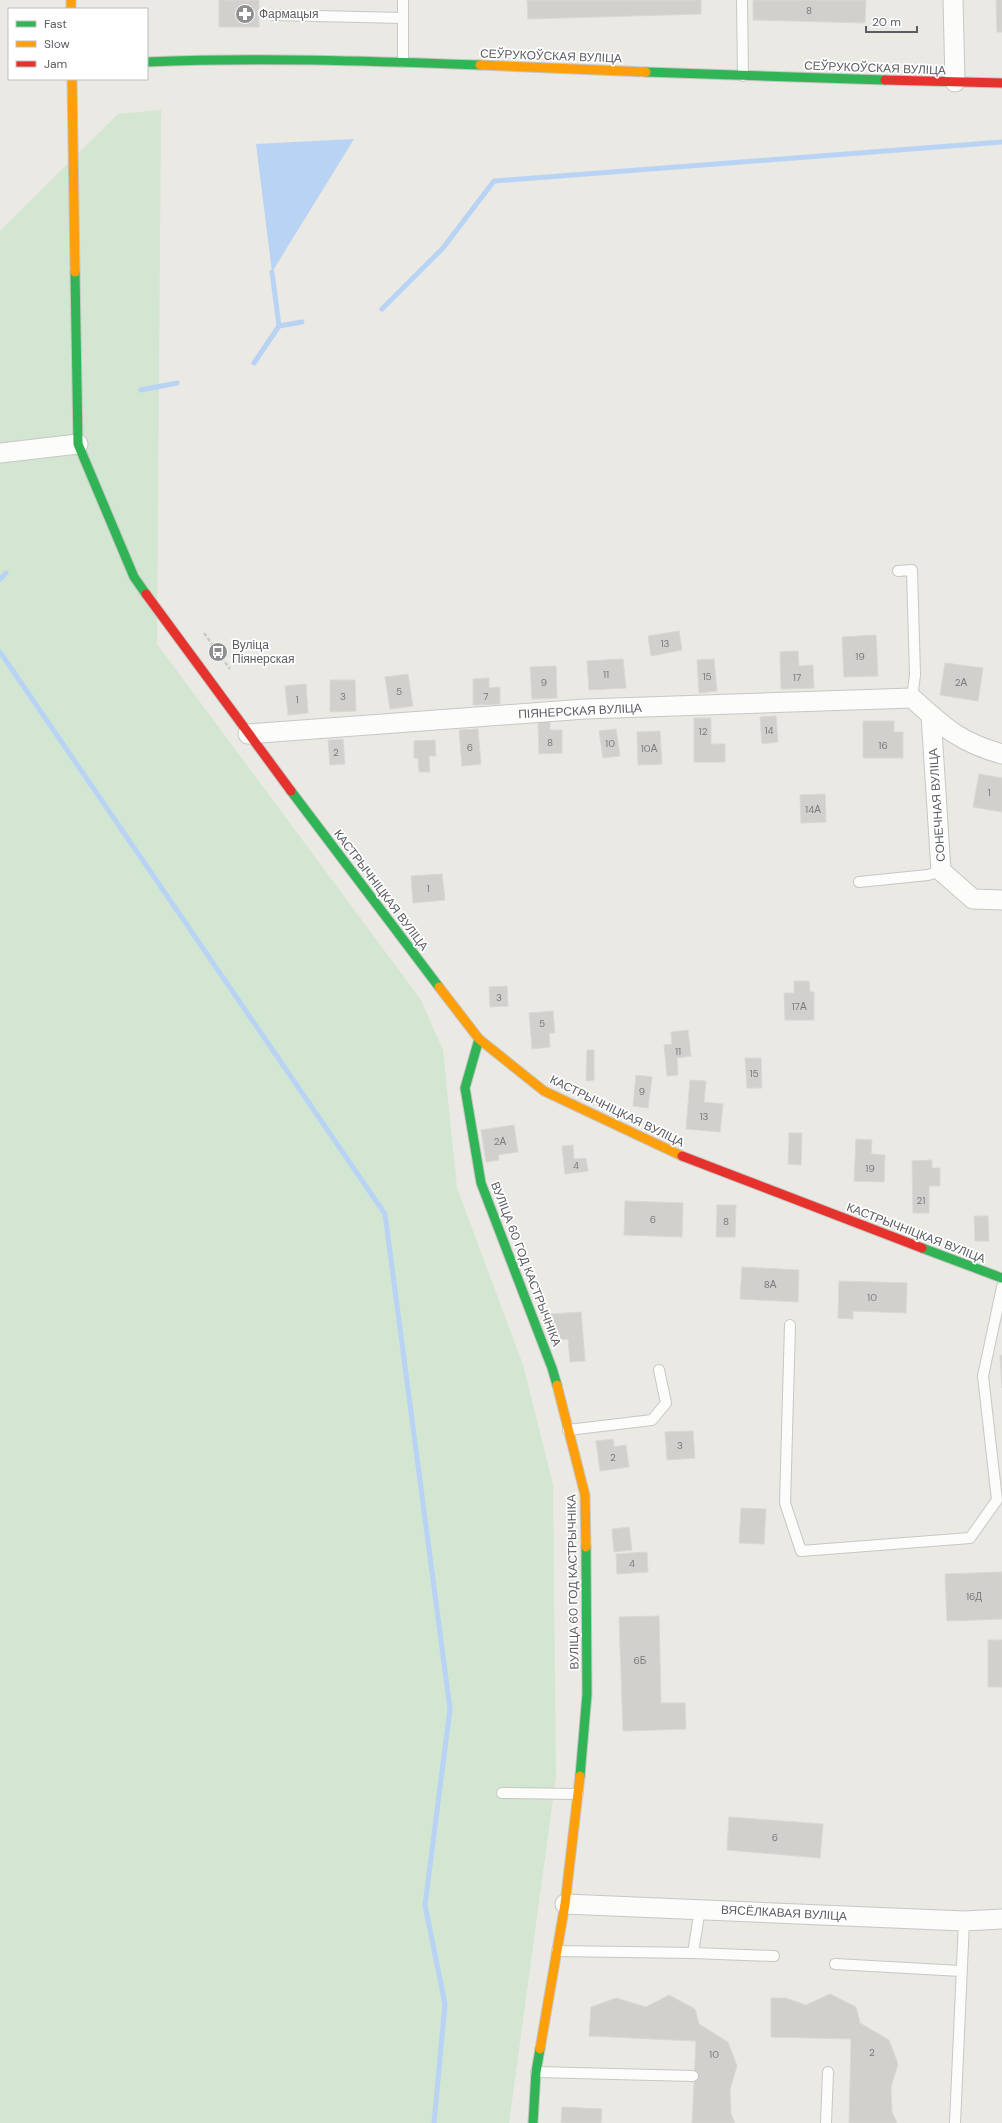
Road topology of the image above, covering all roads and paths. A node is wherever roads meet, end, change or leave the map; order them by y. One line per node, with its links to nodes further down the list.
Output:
1 (403, 0): 5 (lane)
2 (742, 0): 8 (lane)
3 (952, 0): 10 (street)
4 (273, 15): 5 (lane)
5 (403, 18): 7 (lane)
6 (148, 62): 7 (street, СЕЎРУКОЎСКАЯ ВУЛІЦА)
7 (404, 62): 8 (street, СЕЎРУКОЎСКАЯ ВУЛІЦА)
8 (743, 76): 10 (street, СЕЎРУКОЎСКАЯ ВУЛІЦА)
9 (72, 80): 12 (street)
10 (955, 82): 11 (street, СЕЎРУКОЎСКАЯ ВУЛІЦА)
11 (1002, 83)
12 (78, 444): 13 (street); 19 (street, КАСТРЫЧНІЦКАЯ ВУЛІЦА)
13 (0, 453)
14 (898, 571): 17 (lane)
15 (204, 633): 16 (path)
16 (230, 669)
17 (912, 698): 18 (street); 19 (street, ПІЯНЕРСКАЯ ВУЛІЦА)
18 (931, 715): 20 (street); 21 (street, СОНЕЧНАЯ ВУЛІЦА)
19 (248, 734): 24 (street, КАСТРЫЧНІЦКАЯ ВУЛІЦА)
20 (1002, 754)
21 (941, 871): 22 (lane); 23 (street, СОНЕЧНАЯ ВУЛІЦА)
22 (859, 882)
23 (1002, 900)
24 (478, 1039): 25 (street, КАСТРЫЧНІЦКАЯ ВУЛІЦА); 29 (street, ВУЛІЦА 60 ГОД КАСТРЫЧНІКА)
25 (1002, 1278)
26 (1002, 1287): 27 (lane)
27 (790, 1325)
28 (660, 1370): 29 (lane)
29 (568, 1430): 31 (street, ВУЛІЦА 60 ГОД КАСТРЫЧНІКА)
30 (502, 1793): 31 (lane)
31 (578, 1794): 32 (street, ВУЛІЦА 60 ГОД КАСТРЫЧНІКА)
32 (565, 1904): 33 (street, ВЯСЁЛКАВАЯ ВУЛІЦА); 36 (street, ВУЛІЦА 60 ГОД КАСТРЫЧНІКА)
33 (700, 1909): 35 (street, ВЯСЁЛКАВАЯ ВУЛІЦА); 37 (lane)
34 (1002, 1919): 35 (street, ВЯСЁЛКАВАЯ ВУЛІЦА)
35 (964, 1921): 40 (lane)
36 (557, 1951): 37 (lane); 41 (street, ВУЛІЦА 60 ГОД КАСТРЫЧНІКА)
37 (693, 1954): 38 (lane)
38 (774, 1956)
39 (835, 1964): 40 (lane)
40 (961, 1971): 46 (lane)
41 (536, 2072): 43 (lane); 44 (street, ВУЛІЦА 60 ГОД КАСТРЫЧНІКА)
42 (828, 2072): 45 (lane)
43 (693, 2076)
44 (533, 2123)
45 (826, 2123)
46 (955, 2123)

